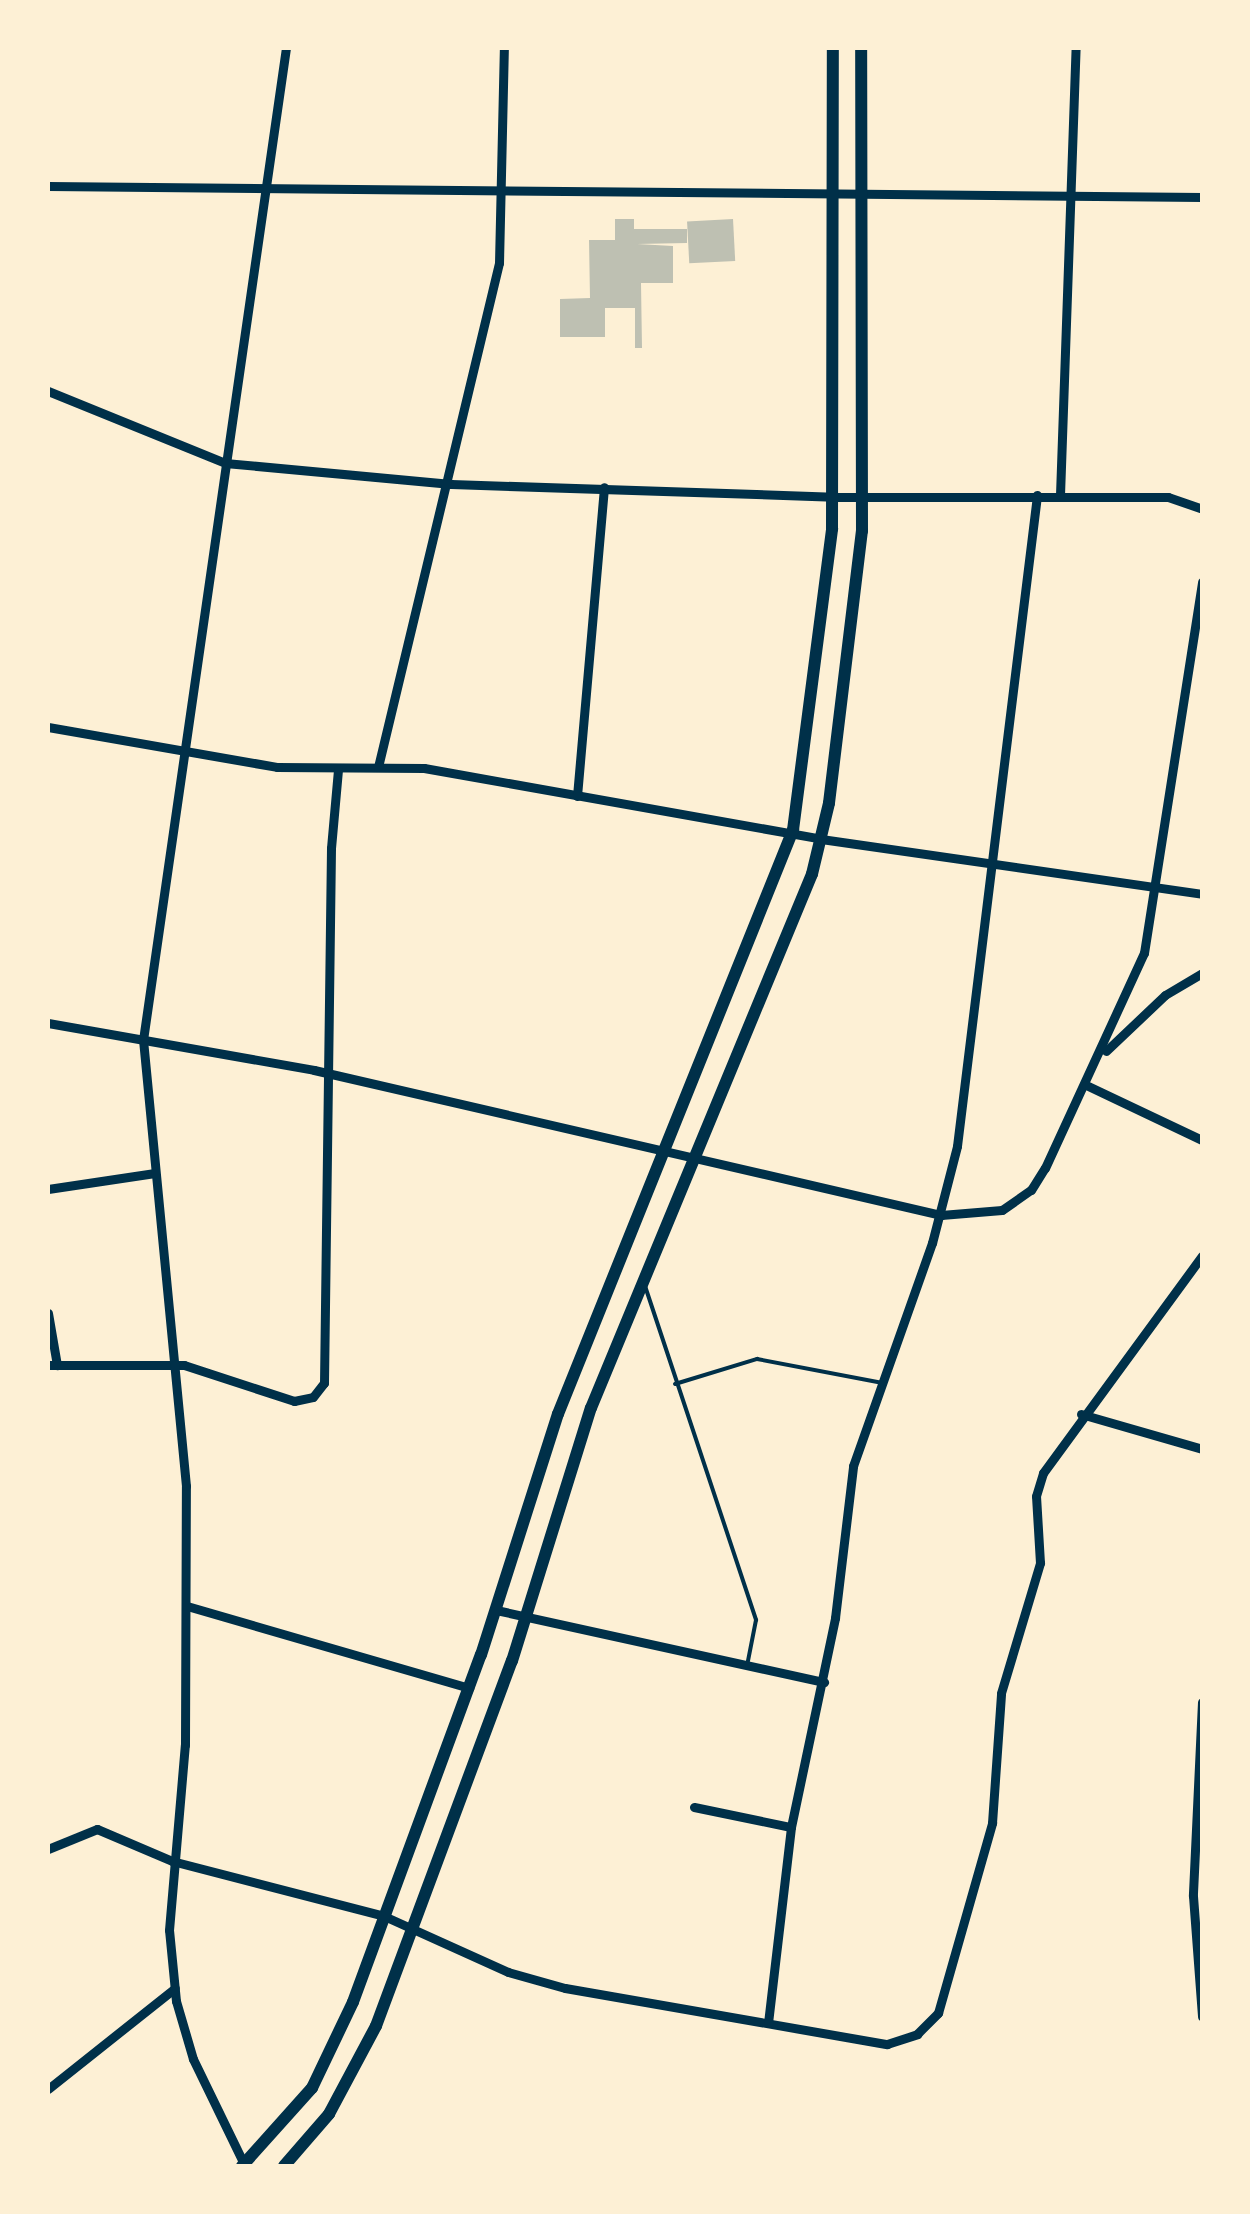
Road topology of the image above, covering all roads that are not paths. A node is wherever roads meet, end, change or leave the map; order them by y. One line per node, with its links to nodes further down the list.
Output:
1 (286, 48): 7 (street)
2 (504, 48): 8 (street)
3 (833, 48): 9 (main road)
4 (861, 48): 10 (main road)
5 (1076, 48): 11 (street)
6 (48, 186): 7 (street)
7 (268, 189): 8 (street); 14 (street)
8 (505, 191): 9 (street); 15 (street)
9 (835, 195): 10 (street); 19 (main road)
10 (864, 195): 11 (street); 20 (main road)
11 (1076, 197): 12 (street); 18 (street)
12 (1202, 197)
13 (48, 391): 14 (street)
14 (225, 464): 15 (street); 24 (street)
15 (451, 484): 16 (street); 25 (street)
16 (604, 487): 19 (street); 27 (street)
17 (1037, 495): 18 (street); 20 (street); 30 (street)
18 (1060, 495): 21 (street)
19 (833, 497): 20 (street); 28 (main road)
20 (862, 497): 29 (main road)
21 (1202, 509)
22 (1202, 581): 31 (street)
23 (48, 727): 24 (street)
24 (185, 750): 26 (street); 35 (street)
25 (378, 766): 26 (street); 27 (street)
26 (338, 769): 37 (street)
27 (577, 796): 28 (street)
28 (793, 830): 29 (street); 40 (main road)
29 (821, 839): 30 (street); 41 (main road)
30 (987, 864): 31 (street); 44 (street)
31 (1155, 887): 32 (street); 36 (street)
32 (1202, 894)
33 (1202, 973): 36 (street)
34 (48, 1023): 35 (street)
35 (143, 1040): 37 (street); 42 (street)
36 (1100, 1056): 38 (street)
37 (330, 1074): 40 (street); 49 (street)
38 (1086, 1085): 39 (street); 44 (street)
39 (1202, 1140)
40 (664, 1151): 41 (street); 55 (main road)
41 (694, 1159): 44 (street); 46 (main road)
42 (155, 1173): 43 (street); 49 (street)
43 (48, 1189)
44 (941, 1214): 51 (street)
45 (1202, 1256): 52 (street)
46 (642, 1282): 50 (lane); 56 (main road)
47 (48, 1313): 48 (street)
48 (52, 1365): 49 (street)
49 (172, 1365): 54 (street)
50 (674, 1384): 51 (lane); 57 (lane)
51 (882, 1384): 58 (street)
52 (1081, 1414): 53 (street); 70 (street)
53 (1202, 1449)
54 (188, 1606): 59 (street); 65 (street)
55 (496, 1610): 56 (street); 59 (main road)
56 (526, 1616): 57 (street); 67 (main road)
57 (747, 1666): 58 (street)
58 (824, 1682): 63 (street)
59 (469, 1688): 66 (main road)
60 (1202, 1702): 61 (street)
61 (1200, 1778): 69 (street)
62 (694, 1807): 63 (street)
63 (791, 1826): 70 (street)
64 (48, 1849): 65 (street)
65 (172, 1861): 66 (street); 68 (street)
66 (384, 1916): 67 (street); 72 (main road)
67 (414, 1929): 70 (street); 73 (main road)
68 (175, 1988): 71 (street); 72 (street)
69 (1202, 2017)
70 (768, 2024)
71 (48, 2089)
72 (244, 2166)
73 (284, 2166)

